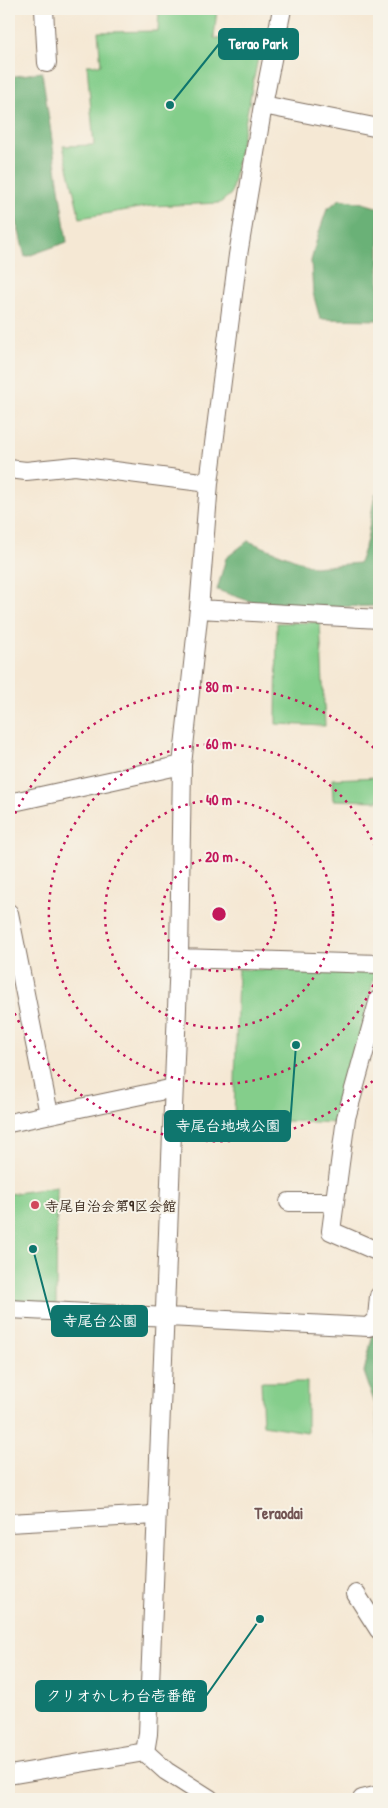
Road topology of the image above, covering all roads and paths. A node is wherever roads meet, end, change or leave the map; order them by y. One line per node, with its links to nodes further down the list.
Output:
1 (44, 9): 3 (street)
2 (282, 9): 4 (street)
3 (47, 63)
4 (263, 105): 5 (street); 7 (street)
5 (379, 128)
6 (9, 469): 7 (street)
7 (209, 483): 8 (street)
8 (199, 609): 9 (street); 10 (street)
9 (379, 619)
10 (182, 765): 11 (street); 13 (street)
11 (9, 803)
12 (9, 913): 17 (street)
13 (179, 958): 14 (street); 16 (street)
14 (379, 964)
15 (379, 999): 20 (street)
16 (174, 1088): 17 (street); 24 (street)
17 (49, 1114): 18 (street)
18 (9, 1123)
19 (289, 1202): 20 (street)
20 (334, 1202): 21 (street)
21 (378, 1246)
22 (379, 1296): 25 (street)
23 (9, 1309): 24 (street)
24 (164, 1317): 25 (street); 26 (street)
25 (378, 1318)
26 (156, 1515): 27 (street); 30 (street)
27 (9, 1523)
28 (356, 1594): 29 (street)
29 (379, 1630)
30 (145, 1752): 31 (street); 33 (street)
31 (9, 1775)
32 (379, 1795): 34 (street)
33 (210, 1799)
34 (362, 1799)

